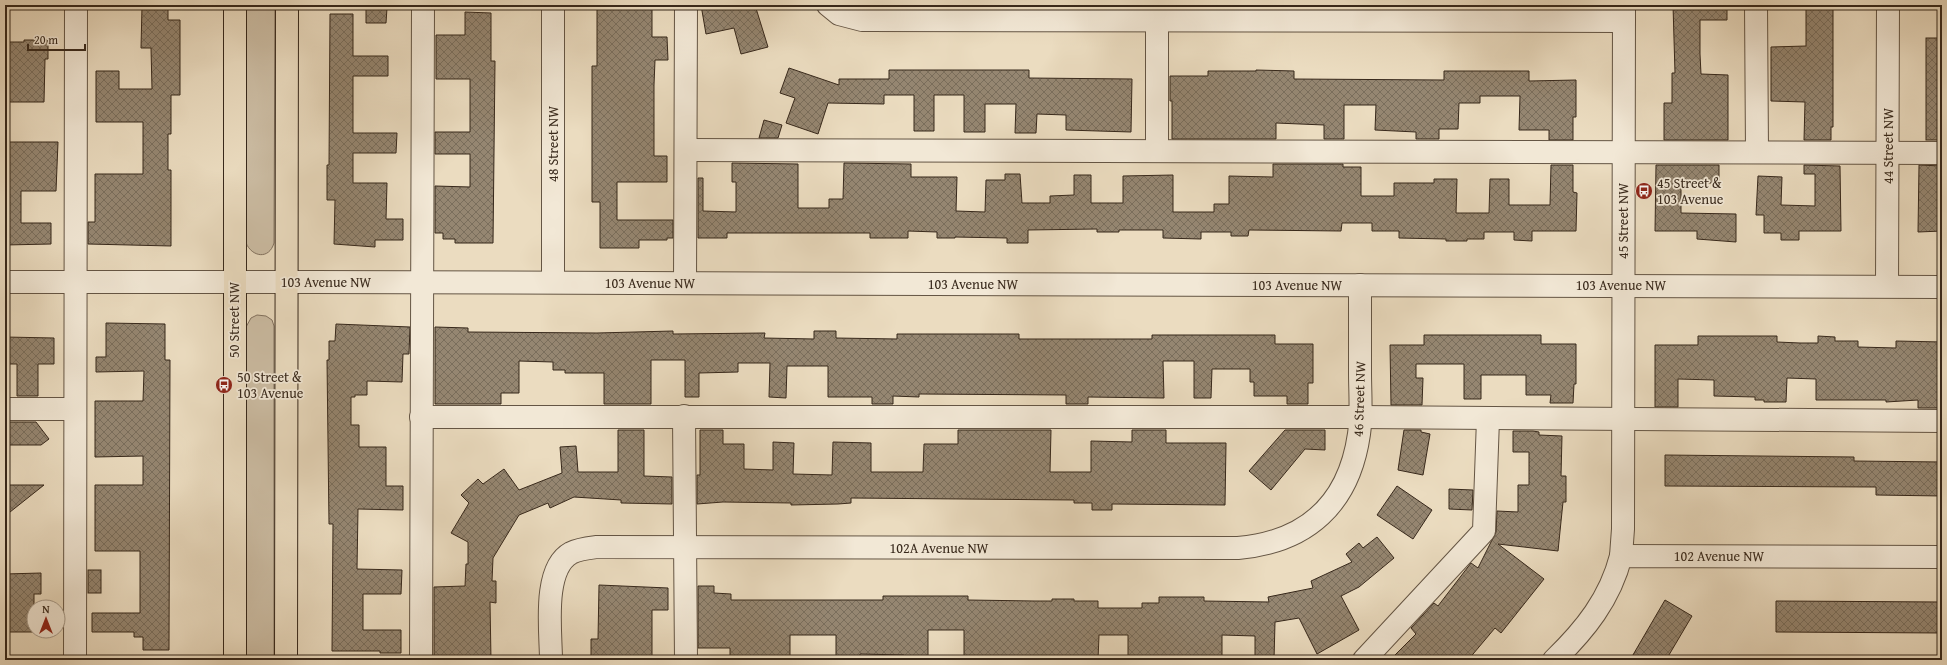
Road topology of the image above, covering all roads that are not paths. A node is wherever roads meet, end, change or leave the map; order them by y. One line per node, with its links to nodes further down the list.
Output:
1 (76, 5): 20 (street)
2 (235, 5): 21 (main road, 50 Street NW)
3 (287, 5): 22 (main road)
4 (423, 5): 23 (street)
5 (553, 5): 24 (street, 48 Street NW)
6 (686, 5): 13 (street)
7 (1756, 5): 16 (street)
8 (1888, 5): 17 (street, 44 Street NW)
9 (829, 6): 10 (street)
10 (1097, 12): 12 (street)
11 (1624, 13): 12 (street); 15 (street, 45 Street NW)
12 (1157, 20): 14 (street)
13 (686, 150): 14 (street); 25 (street)
14 (1157, 151): 15 (street)
15 (1624, 152): 16 (street); 27 (street, 45 Street NW)
16 (1757, 152): 17 (street)
17 (1888, 152): 18 (street); 28 (street, 44 Street NW)
18 (1942, 153)
19 (5, 282): 20 (street, 103 Avenue NW)
20 (76, 282): 21 (street, 103 Avenue NW); 31 (street)
21 (234, 282): 22 (street, 103 Avenue NW); 43 (main road, 50 Street NW)
22 (287, 282): 23 (street, 103 Avenue NW); 44 (main road)
23 (421, 282): 24 (street, 103 Avenue NW); 33 (street)
24 (553, 282): 25 (street, 103 Avenue NW)
25 (685, 283): 26 (street, 103 Avenue NW)
26 (1360, 285): 27 (street, 103 Avenue NW); 34 (street, 46 Street NW)
27 (1623, 285): 28 (street, 103 Avenue NW); 36 (street, 45 Street NW)
28 (1887, 286): 29 (street, 103 Avenue NW)
29 (1942, 286)
30 (5, 409): 31 (street)
31 (75, 409): 42 (street)
32 (684, 416): 33 (street); 34 (street); 39 (street)
33 (421, 417): 45 (street)
34 (1360, 418): 35 (street); 38 (street, 46 Street NW)
35 (1488, 419): 36 (street); 48 (street)
36 (1623, 419): 37 (street); 40 (street, 45 Street NW)
37 (1942, 421)
38 (1312, 523): 39 (street, 102A Avenue NW)
39 (685, 547): 46 (street, 102A Avenue NW); 47 (street)
40 (1621, 556): 41 (street, 102 Avenue NW); 49 (street)
41 (1942, 557)
42 (75, 660)
43 (235, 660)
44 (286, 660)
45 (421, 660)
46 (551, 660)
47 (686, 660)
48 (1364, 660)
49 (1554, 660)

